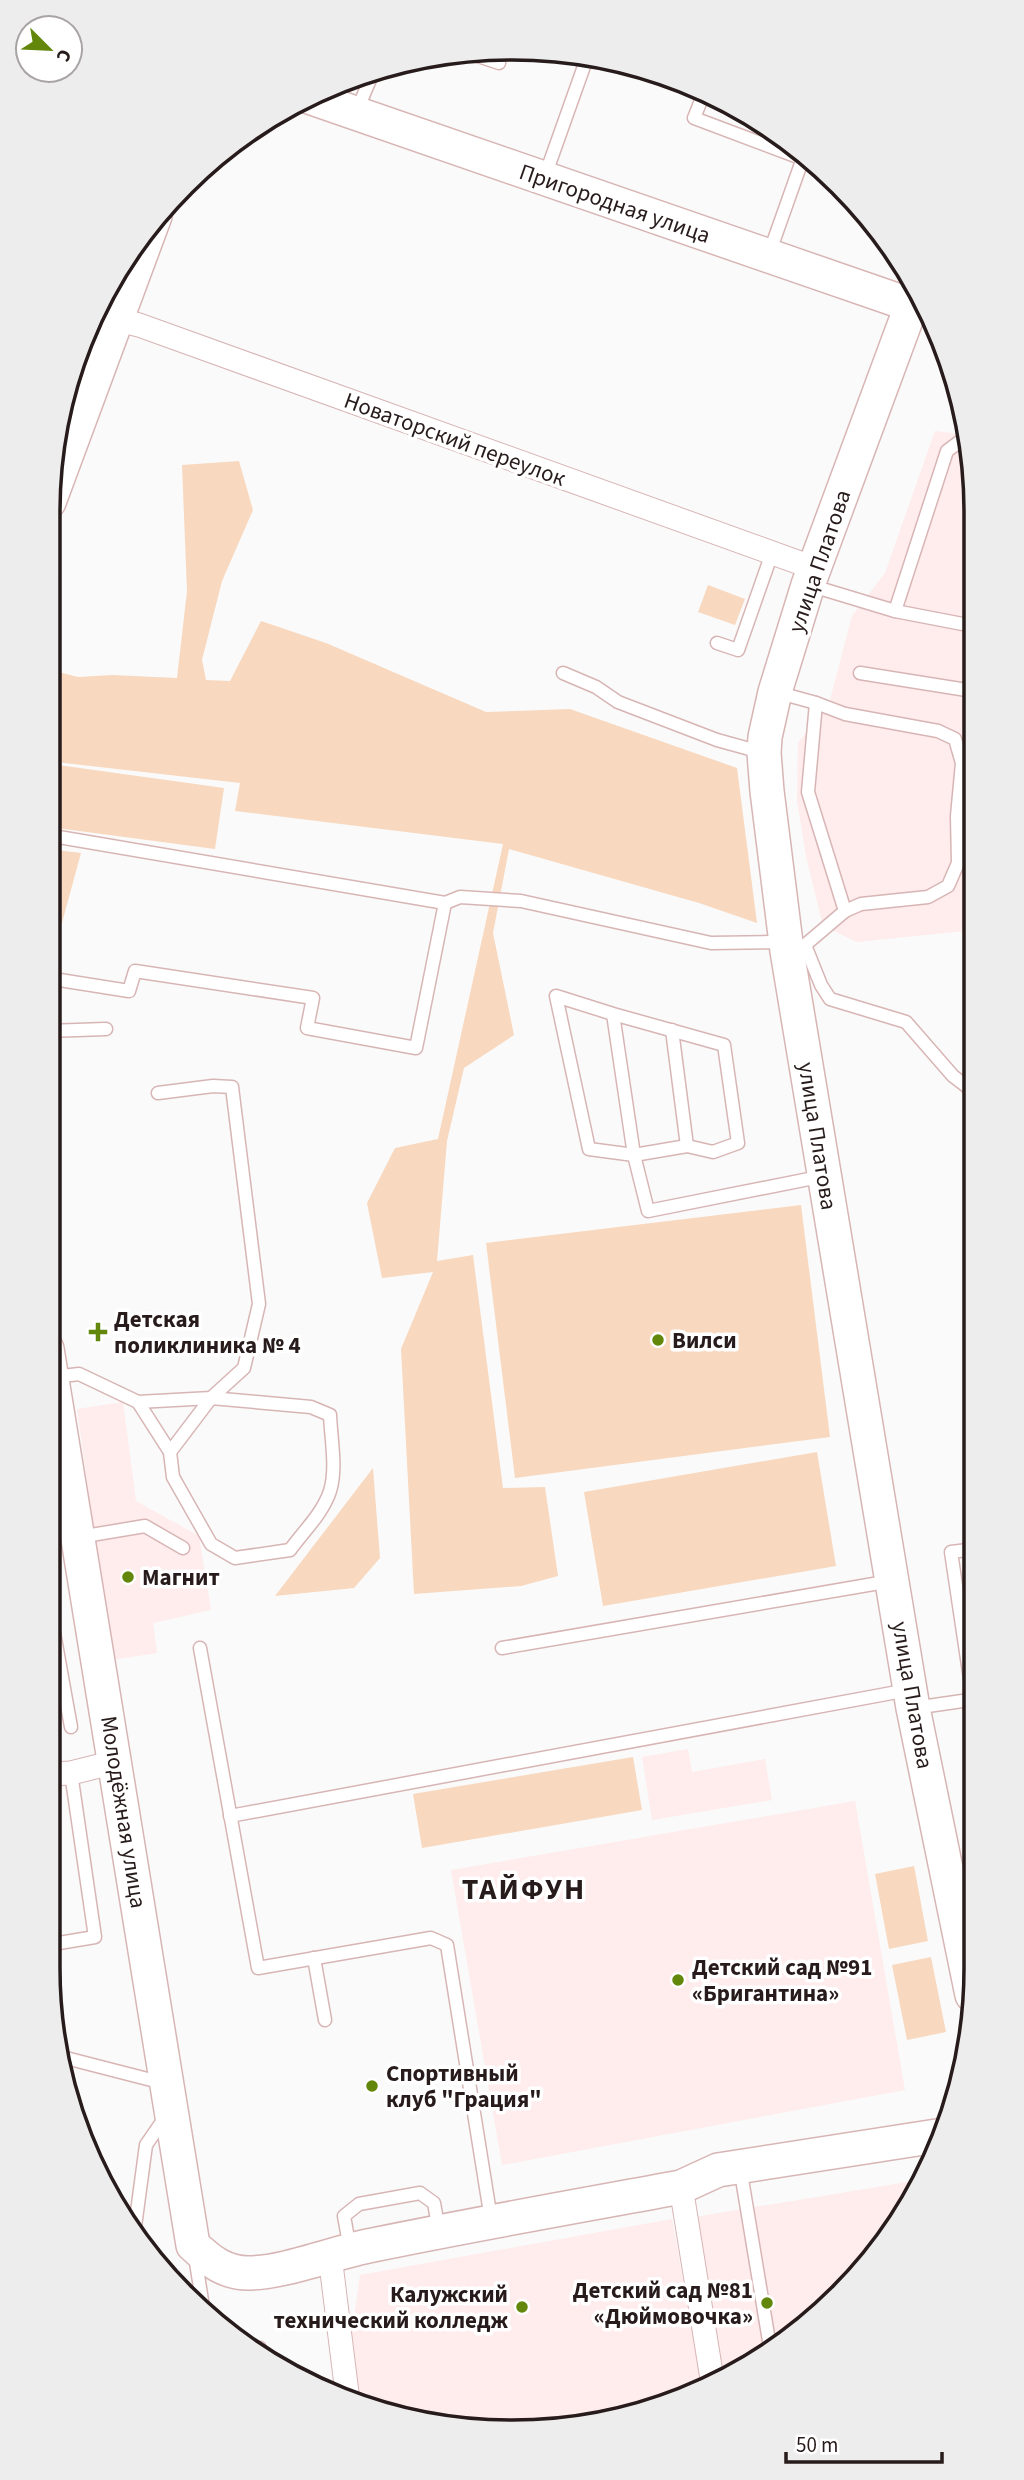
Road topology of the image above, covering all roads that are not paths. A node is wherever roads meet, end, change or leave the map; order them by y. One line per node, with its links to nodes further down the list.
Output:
1 (490, 60): 2 (lane)
2 (499, 63)
3 (584, 65): 10 (lane)
4 (368, 84): 7 (lane)
5 (322, 101): 7 (street, Пригородная улица)
6 (701, 101): 8 (lane)
7 (356, 113): 10 (street, Пригородная улица)
8 (786, 152)
9 (804, 167): 11 (lane)
10 (544, 179): 11 (street, Пригородная улица)
11 (768, 256): 13 (street, Пригородная улица)
12 (123, 281): 15 (street)
13 (912, 300)
14 (915, 307): 19 (street, улица Платова)
15 (106, 316): 17 (street); 18 (street, Новаторский переулок)
16 (959, 442): 20 (lane)
17 (62, 458)
18 (772, 553): 19 (street, Новаторский переулок); 22 (lane)
19 (811, 577): 20 (lane); 26 (street, улица Платова)
20 (895, 611): 21 (lane)
21 (964, 624)
22 (717, 643)
23 (563, 673): 28 (lane)
24 (860, 673): 25 (lane)
25 (964, 690)
26 (775, 692): 27 (lane); 28 (street, улица Платова)
27 (816, 703): 31 (lane); 31 (lane)
28 (764, 753): 32 (street, улица Платова)
29 (60, 837): 30 (lane)
30 (445, 903): 32 (lane); 33 (lane)
31 (845, 911): 32 (lane)
32 (796, 948): 38 (lane); 42 (street, улица Платова)
33 (60, 980)
34 (614, 1014): 36 (lane); 41 (lane); 41 (lane)
35 (106, 1029): 37 (lane)
36 (672, 1030): 40 (lane); 40 (lane)
37 (60, 1031)
38 (964, 1084)
39 (158, 1093): 44 (lane)
40 (687, 1146): 41 (lane)
41 (634, 1156): 42 (lane)
42 (824, 1176): 51 (street, улица Платова)
43 (60, 1367): 45 (lane)
44 (211, 1398): 45 (lane); 47 (lane); 47 (lane)
45 (138, 1402): 47 (lane)
46 (60, 1445): 48 (street, Молодёжная улица)
47 (170, 1452)
48 (79, 1537): 49 (lane); 59 (street, Молодёжная улица)
49 (183, 1548)
50 (964, 1550): 52 (lane)
51 (892, 1581): 54 (lane); 56 (street, улица Платова)
52 (964, 1632)
53 (200, 1648): 62 (lane)
54 (502, 1648)
55 (60, 1666): 58 (lane)
56 (912, 1698): 57 (lane); 62 (lane); 64 (street, улица Платова)
57 (964, 1699)
58 (71, 1727)
59 (115, 1762): 61 (street); 68 (street, Молодёжная улица)
60 (60, 1773): 61 (street)
61 (71, 1773): 63 (lane)
62 (230, 1816): 65 (lane)
63 (60, 1943)
64 (964, 1956)
65 (314, 1958): 66 (lane); 73 (lane)
66 (325, 2020)
67 (69, 2059): 68 (lane)
68 (170, 2095): 72 (lane); 75 (street, Молодёжная улица)
69 (932, 2136): 70 (street)
70 (740, 2166): 71 (street); 77 (lane)
71 (681, 2187): 73 (street); 78 (street)
72 (136, 2219)
73 (492, 2223): 74 (street)
74 (340, 2253): 75 (street); 79 (street)
75 (205, 2255): 76 (lane)
76 (203, 2298)
77 (769, 2340)
78 (711, 2374)
79 (347, 2389)

